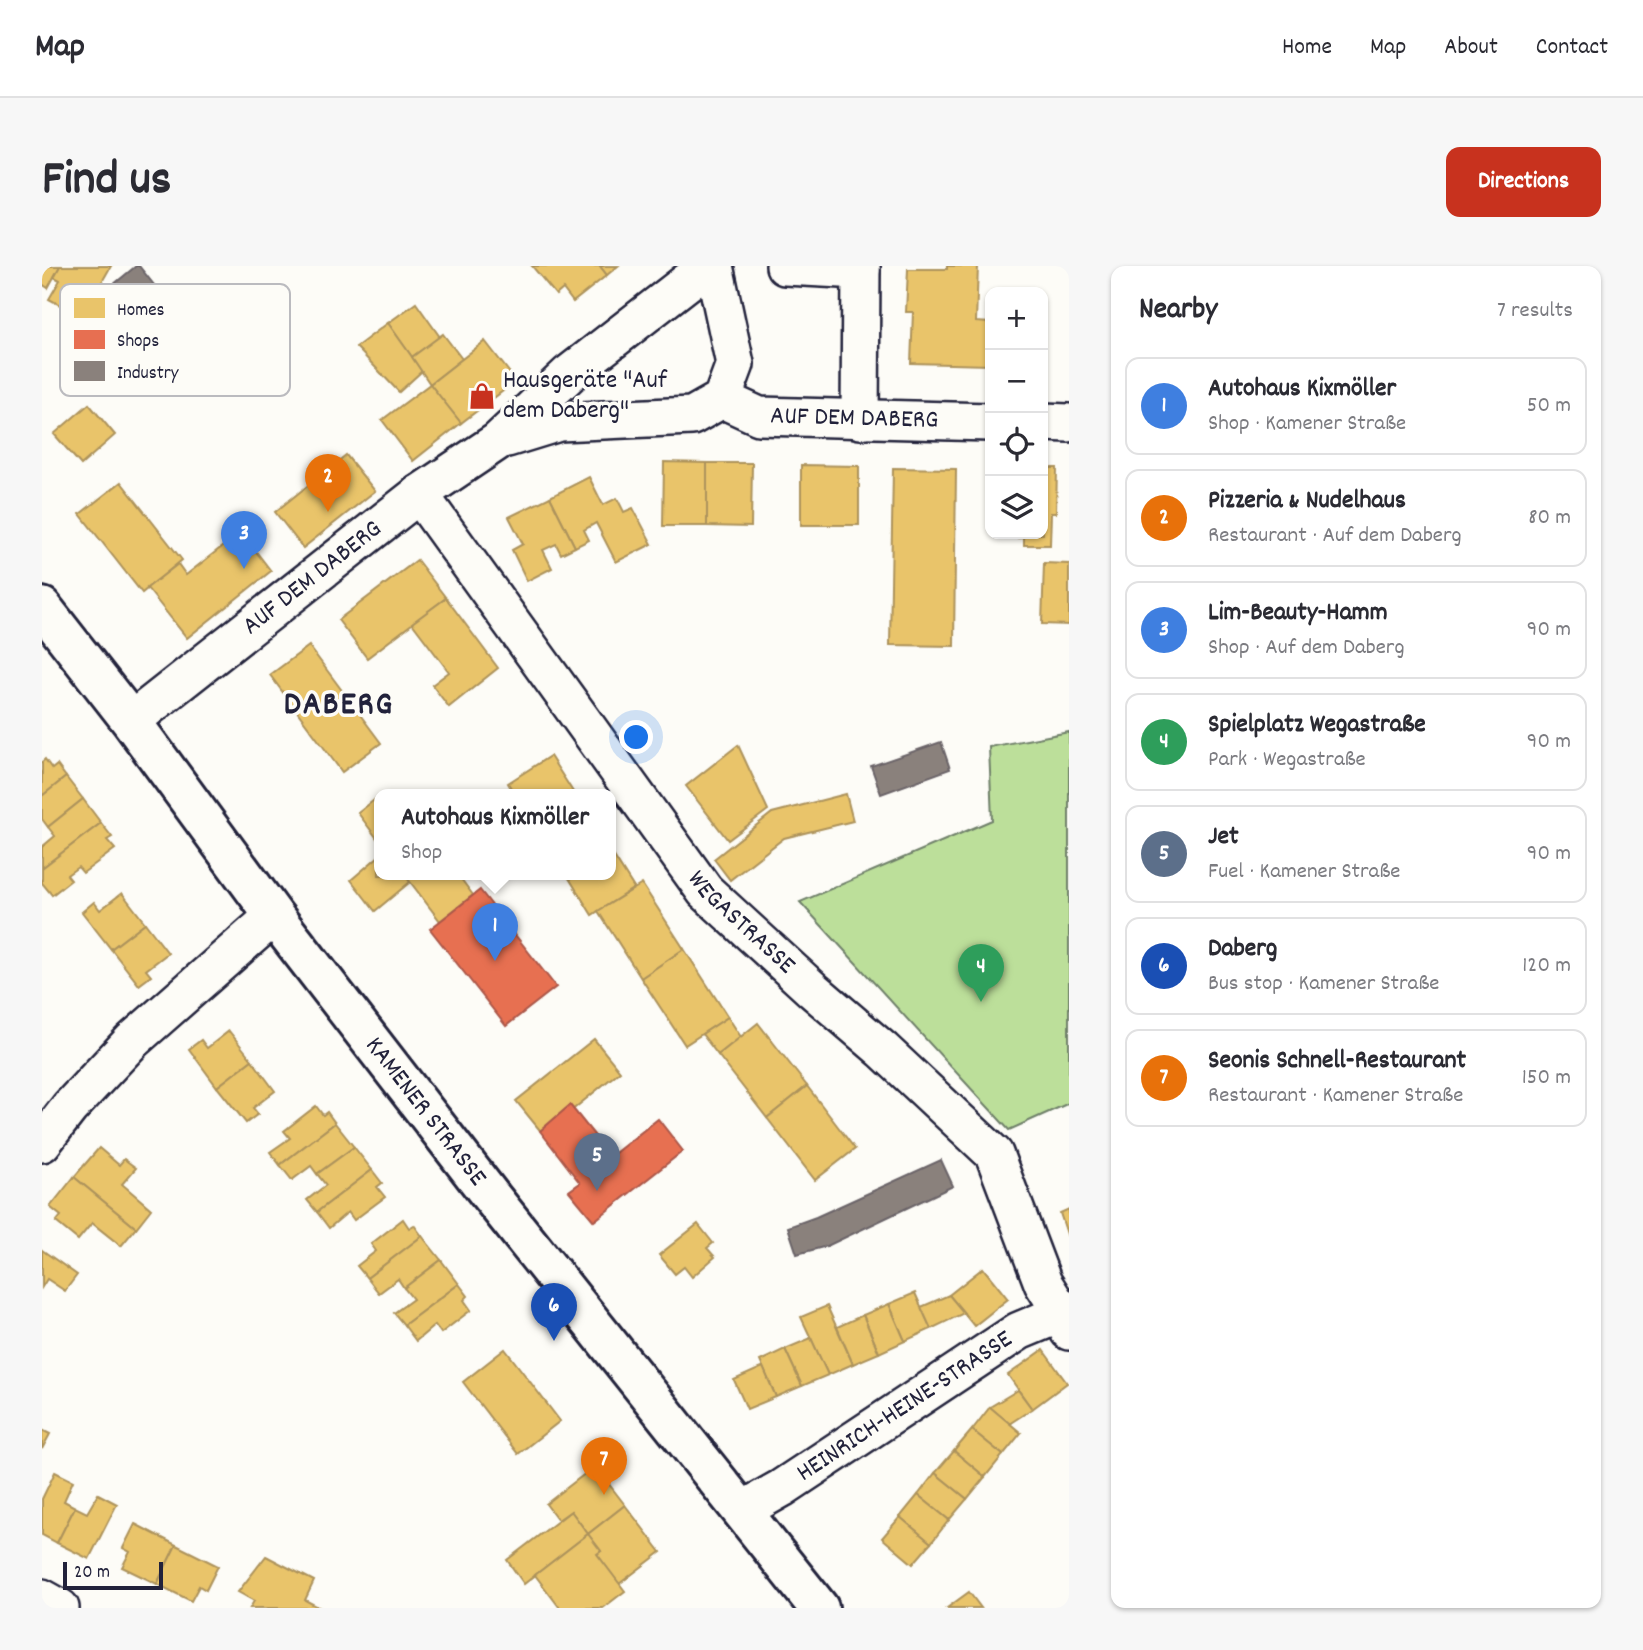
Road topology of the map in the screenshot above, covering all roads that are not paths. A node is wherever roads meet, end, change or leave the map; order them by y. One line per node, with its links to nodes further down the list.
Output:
1 (708, 266): 10 (street, AUF DEM DABERG)
2 (714, 266): 5 (street)
3 (785, 266): 4 (street)
4 (861, 268): 6 (street)
5 (722, 399): 6 (street, AUF DEM DABERG); 10 (street, AUF DEM DABERG)
6 (860, 420): 7 (street, AUF DEM DABERG)
7 (985, 422)
8 (1048, 422): 9 (street)
9 (1069, 423)
10 (498, 441): 11 (street, AUF DEM DABERG)
11 (419, 494): 13 (street, AUF DEM DABERG); 16 (street, WEGASTRASSE)
12 (42, 607): 13 (main road, KAMENER STRASSE)
13 (131, 721): 14 (main road, KAMENER STRASSE)
14 (274, 916): 15 (street); 17 (main road, KAMENER STRASSE)
15 (42, 1143)
16 (1067, 1318): 17 (street, HEINRICH-HEINE-STRASSE)
17 (744, 1510): 20 (main road, KAMENER STRASSE)
18 (42, 1598): 19 (street)
19 (60, 1608)
20 (820, 1608)

